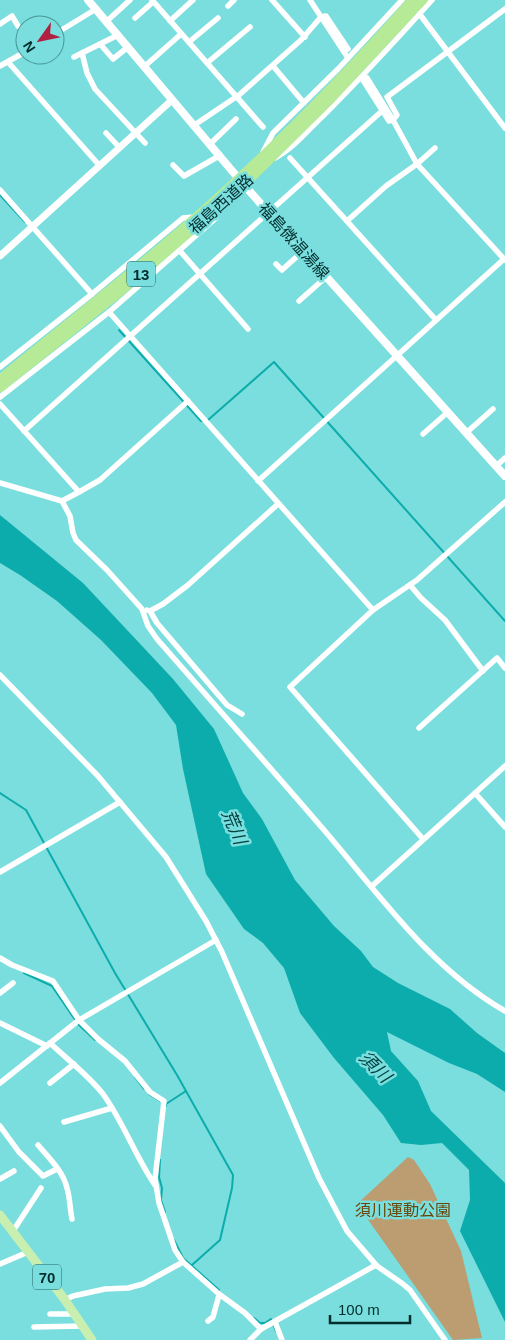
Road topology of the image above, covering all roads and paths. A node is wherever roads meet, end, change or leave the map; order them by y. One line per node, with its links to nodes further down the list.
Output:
1 (88, 0): 13 (main road, 福島微温湯線)
2 (130, 0): 19 (street)
3 (193, 0): 20 (street)
4 (234, 0): 11 (street)
5 (272, 0): 26 (street)
6 (310, 0): 15 (street)
7 (402, 0): 35 (street)
8 (423, 0): 12 (highway, 福島西道路 / 13)
9 (432, 0): 12 (street)
10 (153, 1): 16 (street); 20 (street)
11 (228, 6)
12 (416, 8): 31 (street); 41 (street); 59 (highway, 福島西道路 / 13)
13 (96, 9): 19 (main road, 福島微温湯線); 23 (street)
14 (505, 9): 31 (street)
15 (321, 17): 26 (street); 30 (street); 35 (street)
16 (135, 18)
17 (218, 18): 27 (street)
18 (15, 21): 21 (street)
19 (107, 21): 25 (main road, 福島微温湯線)
20 (170, 21): 24 (street)
21 (0, 24)
22 (250, 27): 37 (street)
23 (65, 28)
24 (181, 34): 27 (street); 39 (street)
25 (118, 35): 28 (street); 29 (main road, 福島微温湯線)
26 (305, 37): 40 (street)
27 (189, 42): 37 (street)
28 (101, 44): 29 (street); 32 (street)
29 (128, 47): 39 (main road, 福島微温湯線)
30 (348, 50)
31 (448, 52): 47 (street); 50 (street)
32 (82, 53): 33 (street); 52 (street)
33 (74, 57)
34 (15, 58): 36 (street)
35 (348, 58): 44 (street)
36 (8, 62): 38 (street); 61 (street)
37 (207, 63): 42 (street)
38 (0, 66)
39 (144, 66): 43 (main road, 福島微温湯線)
40 (273, 66): 42 (street); 44 (street)
41 (364, 78): 45 (street); 47 (street); 59 (street)
42 (236, 97): 48 (street); 49 (street)
43 (172, 100): 48 (main road, 福島微温湯線); 52 (street)
44 (304, 103): 59 (street)
45 (382, 111): 47 (street); 63 (street)
46 (236, 119): 54 (street)
47 (393, 120): 60 (street)
48 (193, 126): 54 (main road, 福島微温湯線)
49 (263, 127)
50 (505, 128)
51 (106, 133): 55 (street)
52 (135, 133): 53 (street); 55 (street)
53 (145, 144)
54 (210, 144): 57 (main road, 福島微温湯線)
55 (119, 147): 61 (street)
56 (435, 148): 60 (street)
57 (219, 156): 62 (street); 64 (main road, 福島微温湯線)
58 (290, 158): 63 (street)
59 (264, 159): 64 (highway, 福島西道路 / 13)
60 (417, 164): 69 (street); 74 (street)
61 (99, 166): 70 (street)
62 (173, 166)
63 (308, 177): 67 (street); 69 (street)
64 (241, 182): 66 (highway, 福島西道路 / 13); 67 (main road, 福島微温湯線); 68 (highway, 福島西道路 / 13)
65 (0, 190): 70 (street)
66 (220, 206): 71 (street); 85 (highway, 福島西道路 / 13)
67 (269, 213): 72 (main road, 福島微温湯線); 76 (street)
68 (195, 217): 78 (street); 85 (highway, 福島西道路 / 13)
69 (347, 221): 81 (street)
70 (32, 226): 73 (street); 78 (street)
71 (180, 252): 76 (street); 80 (street)
72 (303, 252): 75 (street); 77 (main road, 福島微温湯線)
73 (0, 256)
74 (504, 260): 81 (street)
75 (276, 264)
76 (199, 275): 82 (street); 83 (street)
77 (326, 277): 79 (street); 84 (main road, 福島微温湯線)
78 (92, 294): 86 (street)
79 (299, 301)
80 (109, 312): 83 (street); 89 (street)
81 (436, 320): 84 (street)
82 (248, 329)
83 (130, 336): 90 (street); 94 (street)
84 (397, 356): 93 (main road, 福島微温湯線); 100 (street)
85 (33, 357): 87 (highway, 福島西道路 / 13); 88 (highway, 福島西道路 / 13)
86 (0, 368)
87 (0, 378)
88 (0, 388)
89 (0, 397)
90 (188, 401): 100 (street); 102 (street)
91 (0, 404): 94 (street)
92 (493, 409): 95 (street)
93 (448, 412): 95 (main road, 福島微温湯線); 96 (street)
94 (24, 431): 102 (street)
95 (466, 433): 98 (main road, 福島微温湯線)
96 (423, 434)
97 (505, 458): 98 (street)
98 (496, 466): 99 (main road, 福島微温湯線)
99 (505, 476)
100 (258, 480): 105 (street)
101 (0, 483): 103 (street)
102 (79, 492): 103 (street)
103 (62, 501): 107 (street)
104 (505, 502): 106 (street)
105 (278, 504): 108 (street); 109 (street)
106 (410, 585): 108 (street); 111 (street)
107 (142, 609): 109 (street); 121 (street)
108 (373, 610): 119 (street)
109 (150, 611): 113 (street)
110 (505, 668): 111 (street)
111 (482, 671): 114 (street)
112 (0, 675): 117 (street)
113 (242, 714)
114 (420, 728)
115 (505, 766): 116 (street)
116 (475, 793): 118 (street); 119 (street)
117 (120, 802): 120 (street); 122 (street)
118 (505, 826)
119 (423, 840): 121 (street)
120 (0, 872)
121 (372, 886): 126 (street)
122 (216, 940): 127 (street); 148 (street)
123 (0, 958): 127 (street)
124 (12, 983): 125 (street)
125 (0, 992)
126 (505, 1011)
127 (77, 1021): 129 (street); 140 (street)
128 (0, 1023): 129 (street)
129 (48, 1044): 130 (street); 131 (street)
130 (74, 1064): 132 (street); 133 (street)
131 (0, 1083)
132 (50, 1083)
133 (112, 1108): 134 (street); 140 (street)
134 (64, 1122)
135 (0, 1126): 137 (street)
136 (38, 1145): 137 (street)
137 (57, 1168): 143 (street)
138 (14, 1171): 139 (street)
139 (0, 1179)
140 (156, 1187): 146 (street)
141 (41, 1188): 144 (street)
142 (0, 1216): 144 (main road, 70)
143 (72, 1219)
144 (13, 1231): 145 (main road, 70)
145 (28, 1252): 147 (street); 150 (main road, 70)
146 (183, 1262): 149 (street); 150 (street)
147 (0, 1264)
148 (376, 1265): 154 (street); 161 (street)
149 (220, 1295): 153 (street); 157 (street)
150 (65, 1300): 152 (main road, 70)
151 (50, 1314): 152 (street)
152 (74, 1314): 156 (main road, 70)
153 (208, 1321)
154 (275, 1322): 157 (street); 160 (street)
155 (34, 1326): 156 (street)
156 (82, 1326): 158 (main road, 70)
157 (261, 1329): 159 (street)
158 (92, 1340)
159 (250, 1340)
160 (282, 1340)
161 (445, 1340)

